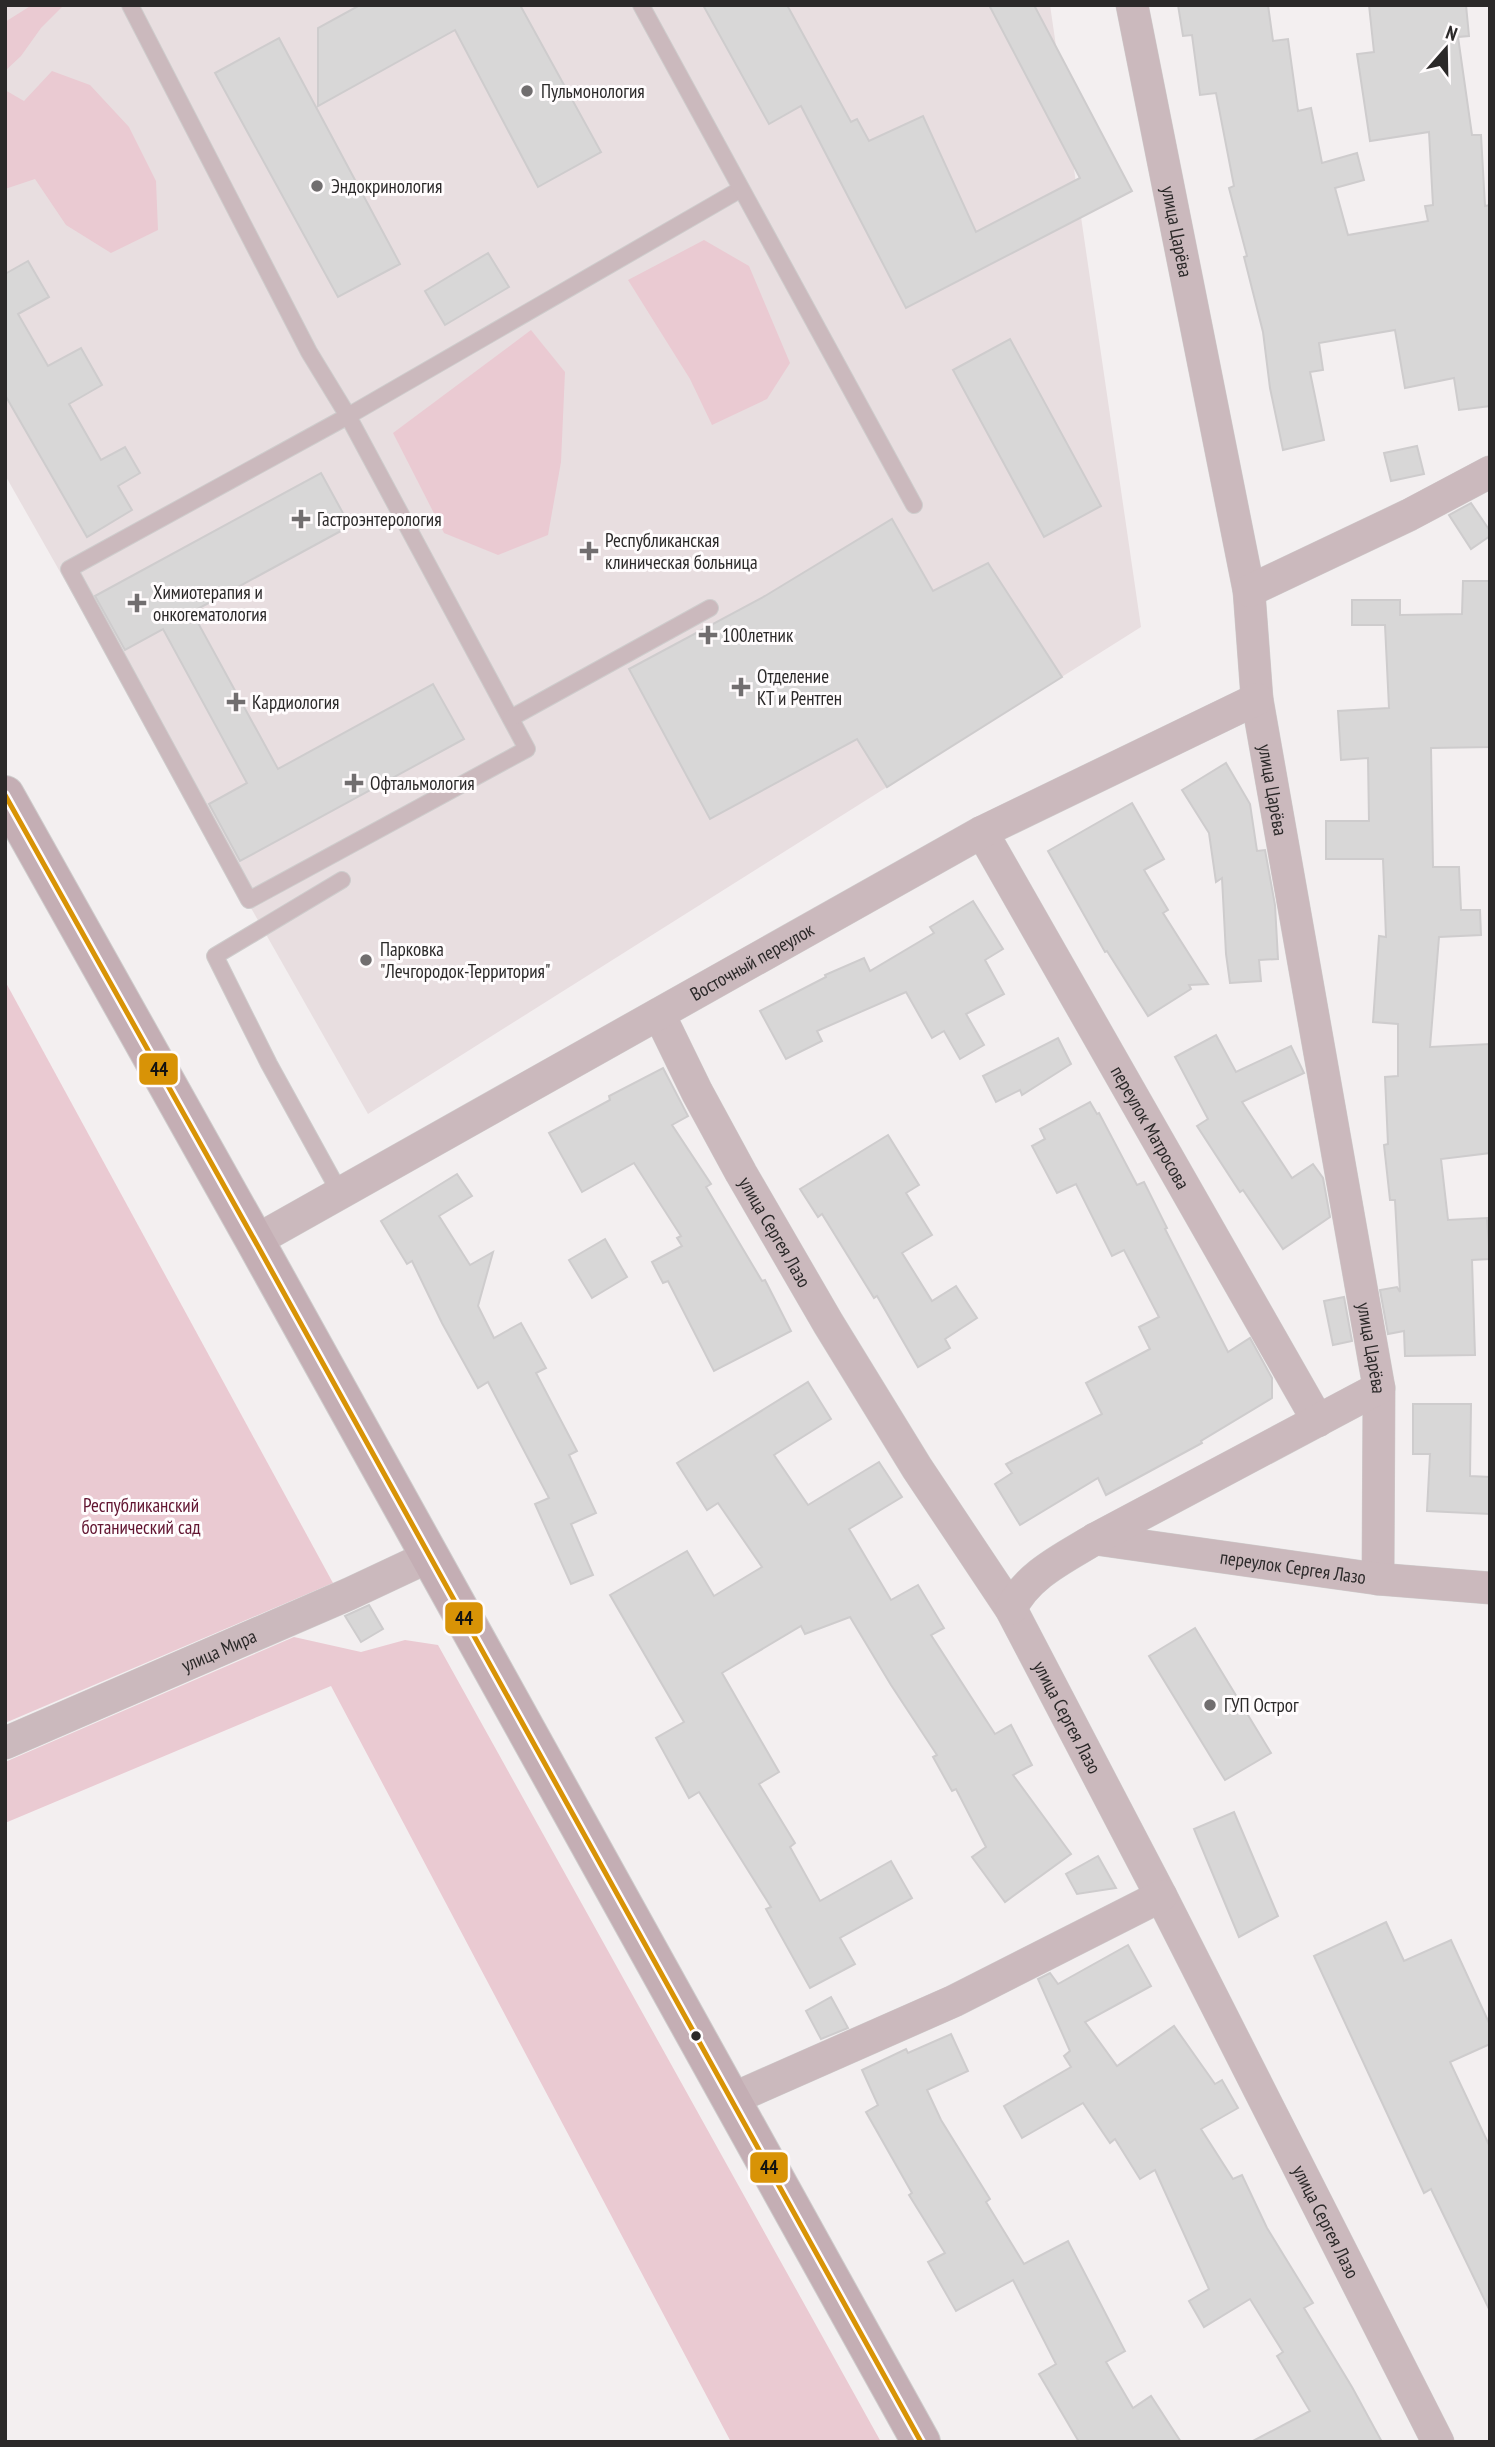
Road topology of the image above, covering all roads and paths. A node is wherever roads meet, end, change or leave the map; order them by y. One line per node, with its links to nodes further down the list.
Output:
1 (130, 5): 5 (lane)
2 (640, 5): 4 (lane)
3 (1132, 5): 8 (street, улица Царёва)
4 (741, 189): 5 (lane); 7 (lane)
5 (348, 416): 11 (lane); 11 (lane)
6 (1490, 472): 8 (street)
7 (914, 505)
8 (1249, 591): 10 (street, улица Царёва)
9 (710, 608): 11 (lane)
10 (1257, 699): 13 (street, Восточный переулок); 18 (street, улица Царёва)
11 (511, 718)
12 (5, 795): 17 (main road)
13 (982, 832): 15 (street, Восточный переулок); 19 (street, переулок Матросова)
14 (342, 880): 16 (lane)
15 (659, 1014): 16 (street, Восточный переулок); 24 (street, улица Сергея Лазо)
16 (340, 1194): 17 (street, Восточный переулок)
17 (256, 1241): 21 (main road)
18 (1379, 1388): 19 (street); 22 (street, улица Царёва)
19 (1318, 1421): 20 (street)
20 (1095, 1539): 22 (street, переулок Сергея Лазо); 24 (street)
21 (430, 1556): 25 (street, улица Мира); 27 (main road)
22 (1378, 1579): 23 (street, переулок Сергея Лазо)
23 (1490, 1588)
24 (1011, 1609): 26 (street, улица Сергея Лазо)
25 (5, 1743)
26 (1161, 1896): 27 (street); 29 (street, улица Сергея Лазо)
27 (732, 2099): 28 (main road)
28 (917, 2439)
29 (1438, 2442)

